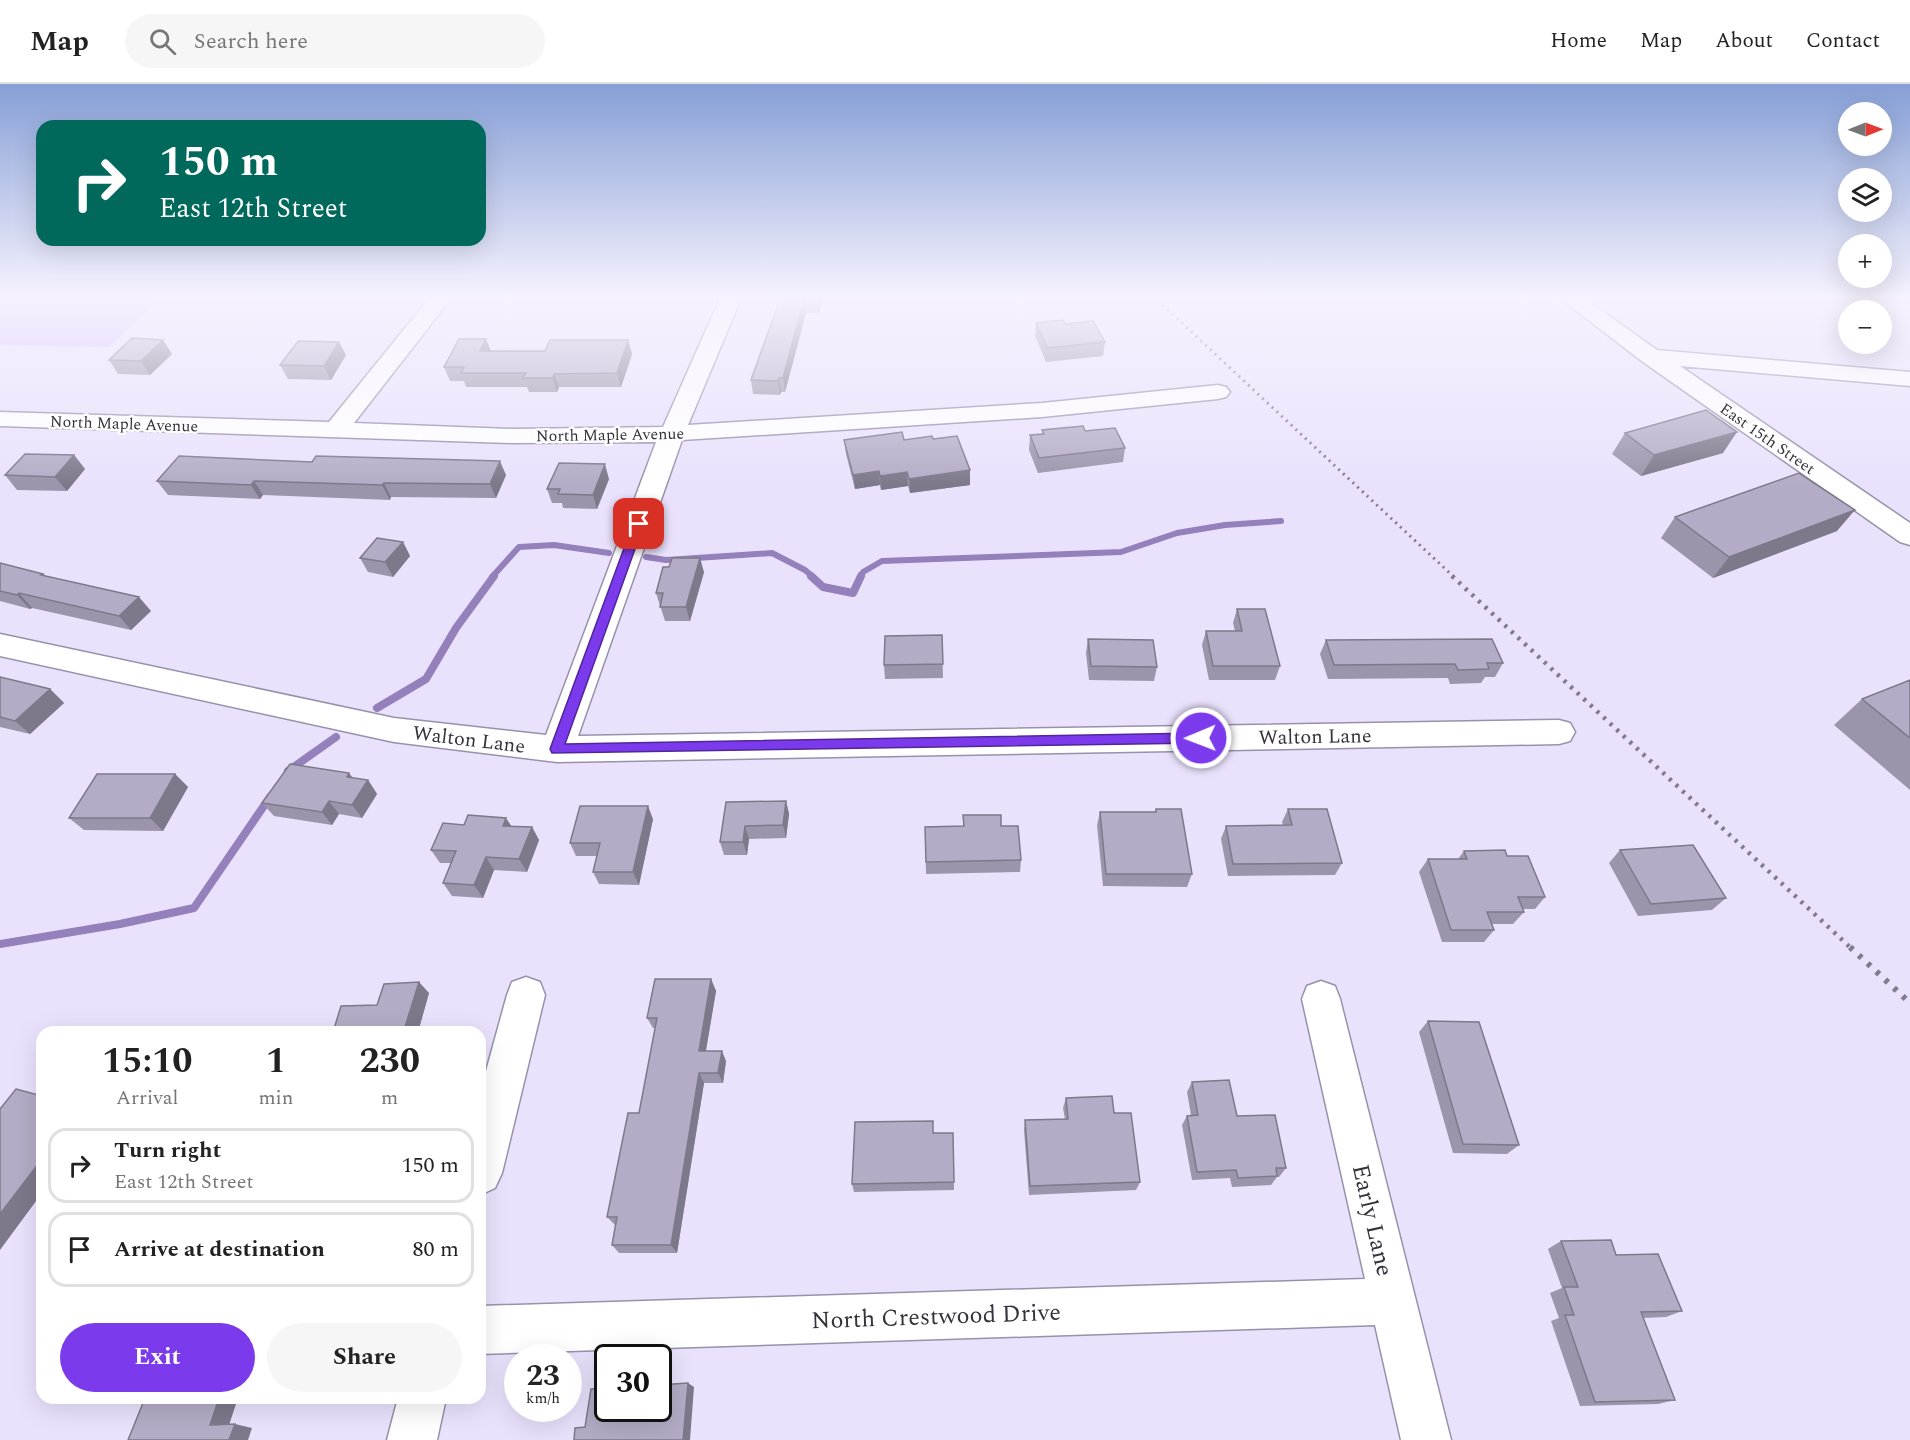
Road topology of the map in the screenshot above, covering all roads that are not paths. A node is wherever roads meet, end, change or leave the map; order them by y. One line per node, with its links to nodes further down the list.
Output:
1 (392, 359): 8 (street)
2 (704, 359): 9 (street)
3 (1654, 359): 10 (street, East 15th Street)
4 (1678, 359): 5 (street)
5 (1910, 379)
6 (1218, 392): 9 (street, North Maple Avenue)
7 (0, 419): 8 (street, North Maple Avenue)
8 (335, 431): 9 (street, North Maple Avenue)
9 (672, 434): 13 (street)
10 (1910, 536)
11 (0, 645): 13 (street, Walton Lane)
12 (1559, 732): 13 (street, Walton Lane)
13 (556, 749)
14 (526, 995): 16 (street)
15 (1321, 999): 17 (street, Early Lane)
16 (486, 1150)
17 (1392, 1301): 18 (street, North Crestwood Drive); 21 (street, Early Lane)
18 (486, 1330)
19 (421, 1404): 20 (street)
20 (412, 1440)
21 (1426, 1440)

